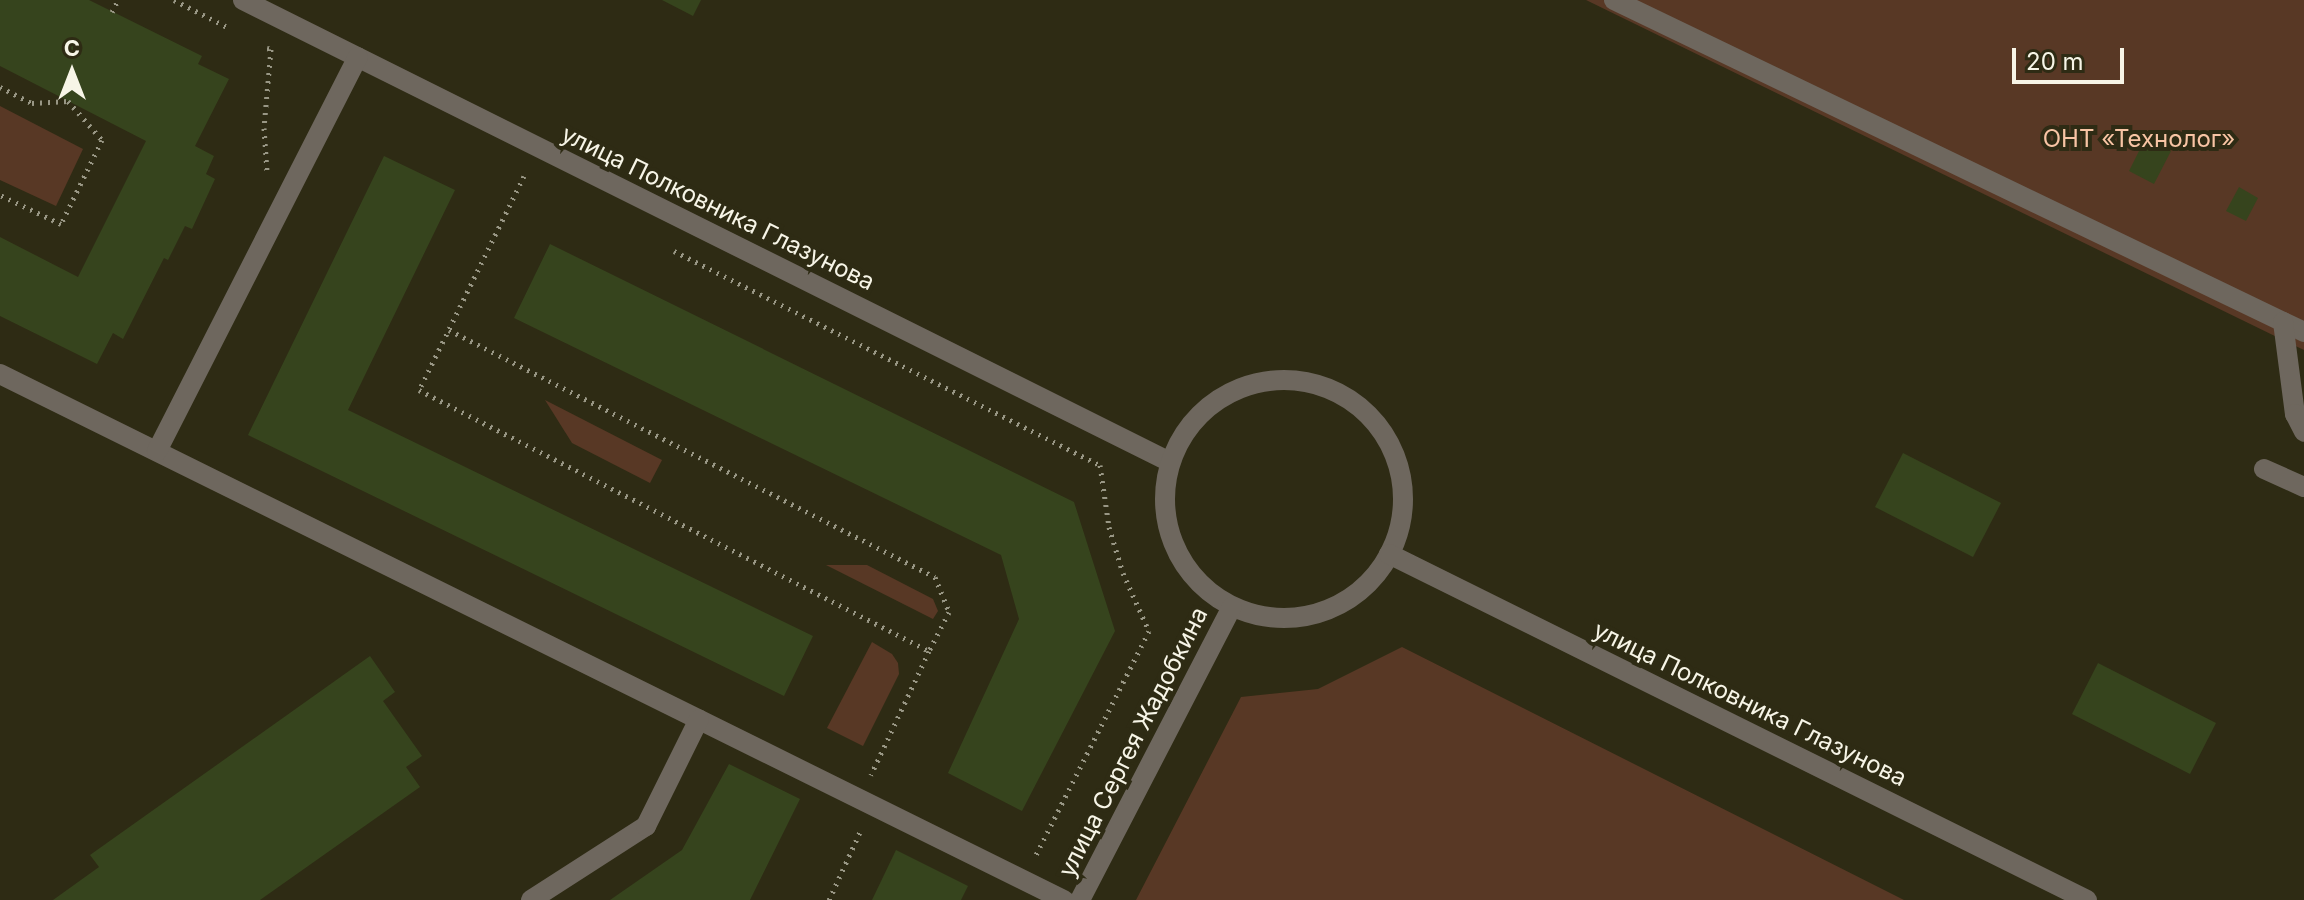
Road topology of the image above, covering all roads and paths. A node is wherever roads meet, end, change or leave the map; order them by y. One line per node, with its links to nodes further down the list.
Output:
1 (118, 0): 5 (path)
2 (174, 0): 6 (path)
3 (243, 0): 8 (street, улица Полковника Глазунова)
4 (1614, 0): 16 (street)
5 (112, 12)
6 (229, 28)
7 (257, 42): 12 (path)
8 (358, 57): 21 (street); 22 (street, улица Полковника Глазунова)
9 (0, 87): 14 (path)
10 (511, 170): 11 (path)
11 (524, 176): 13 (path); 17 (path)
12 (268, 179)
13 (532, 180)
14 (0, 195)
15 (666, 247): 31 (path)
16 (2283, 322): 18 (street); 20 (street)
17 (449, 330): 27 (path); 27 (path)
18 (2304, 332)
19 (0, 375): 21 (street)
20 (2304, 432)
21 (157, 451): 28 (street)
22 (1170, 462): 25 (street); 26 (street)
23 (2264, 469): 24 (street)
24 (2304, 487)
25 (1389, 554): 26 (street); 36 (street, улица Полковника Глазунова)
26 (1232, 607): 35 (street, улица Сергея Жадобкина)
27 (929, 651): 29 (path)
28 (699, 719): 31 (street); 32 (street)
29 (870, 778)
30 (863, 827): 33 (path)
31 (1024, 880): 34 (street)
32 (531, 900)
33 (829, 900)
34 (1064, 900)
35 (1080, 900)
36 (2087, 900)

